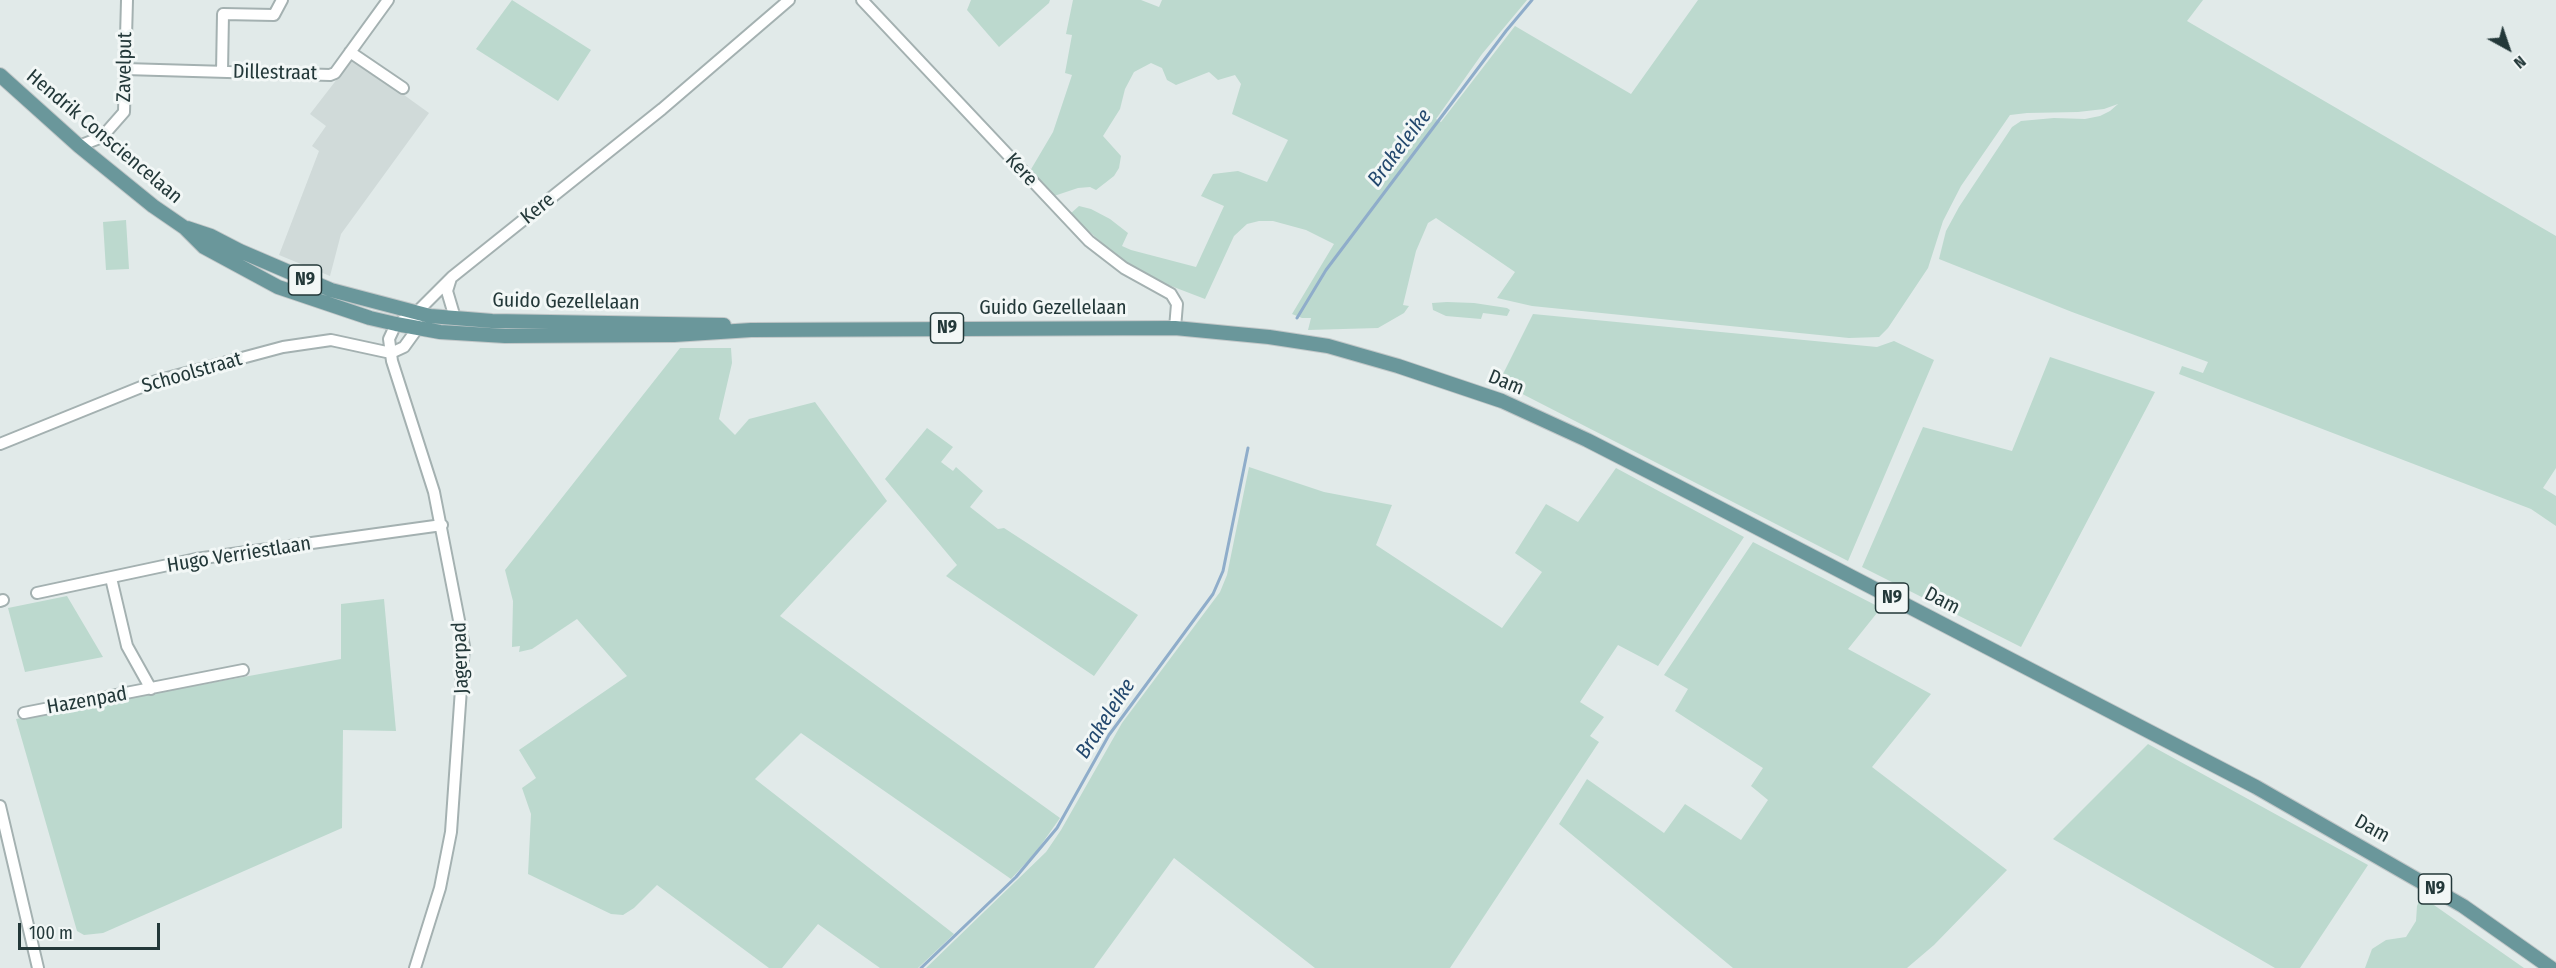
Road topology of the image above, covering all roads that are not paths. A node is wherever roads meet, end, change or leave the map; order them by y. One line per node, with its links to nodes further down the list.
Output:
1 (126, 0): 7 (street, Zavelput)
2 (282, 0): 8 (street)
3 (388, 0): 6 (street, Dillestraat)
4 (789, 0): 13 (street, Kere)
5 (862, 0): 18 (street, Kere)
6 (350, 52): 8 (street, Dillestraat); 10 (street)
7 (125, 69): 8 (street, Dillestraat); 11 (street, Zavelput)
8 (222, 72)
9 (0, 75): 11 (main road, Hendrik Consciencelaan / N9)
10 (402, 88)
11 (79, 146): 12 (main road, Hendrik Consciencelaan / N9)
12 (185, 228): 14 (main road, Hendrik Consciencelaan / N9); 16 (main road, Hendrik Consciencelaan / N9)
13 (452, 277): 14 (street, Kere); 15 (street)
14 (417, 312): 15 (main road, Guido Gezellelaan / N9); 16 (street, Kere); 19 (street)
15 (455, 318): 17 (main road, Guido Gezellelaan / N9)
16 (396, 324): 19 (main road, Hendrik Consciencelaan / N9); 20 (street)
17 (550, 328): 18 (main road, Guido Gezellelaan / N9); 19 (main road, Guido Gezellelaan / N9)
18 (1175, 328): 33 (main road, Dam / N9)
19 (417, 329): 20 (street)
20 (391, 353): 21 (street, Schoolstraat); 22 (street, Jagerpad)
21 (0, 444)
22 (442, 525): 23 (street, Hugo Verriestlaan); 32 (street, Jagerpad)
23 (111, 578): 24 (street, Hugo Verriestlaan); 26 (street)
24 (37, 593)
25 (243, 669): 26 (street, Hazenpad)
26 (151, 689): 27 (street, Hazenpad)
27 (24, 713)
28 (0, 806): 29 (street)
29 (12, 851): 30 (street); 31 (street)
30 (0, 854)
31 (38, 968)
32 (416, 968)
33 (2551, 968)

